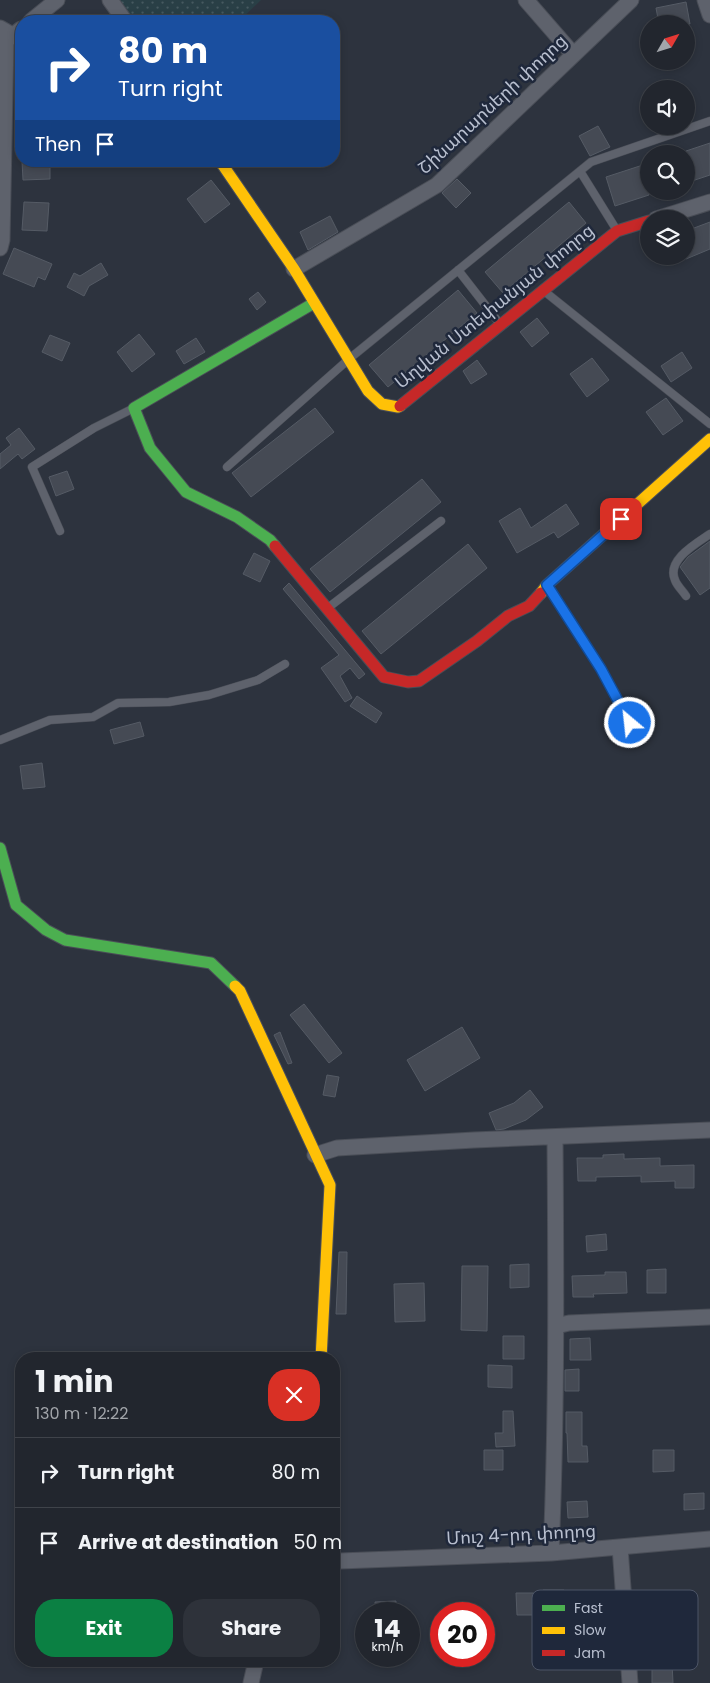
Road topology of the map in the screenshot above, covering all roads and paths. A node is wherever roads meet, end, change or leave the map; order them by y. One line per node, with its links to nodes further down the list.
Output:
1 (57, 0): 6 (street)
2 (110, 0): 7 (street)
3 (526, 0): 12 (street)
4 (631, 0): 12 (street, Շինարարների փողոց)
5 (705, 0): 8 (street)
6 (38, 15)
7 (121, 15)
8 (710, 15)
9 (0, 28): 10 (street)
10 (15, 32)
11 (15, 34): 20 (street)
12 (573, 54): 21 (street, Շինարարների փողոց)
13 (710, 121): 15 (lane)
14 (224, 167): 21 (street, Աղվան Ստեփանյան փողոց)
15 (580, 171): 19 (lane); 22 (lane)
16 (710, 202): 17 (street)
17 (685, 210)
18 (640, 224): 19 (street, Աղվան Ստեփանյան փողոց)
19 (617, 231): 23 (street, Աղվան Ստեփանյան փողոց)
20 (0, 248)
21 (294, 269): 24 (street, Աղվան Ստեփանյան փողոց)
22 (458, 270): 25 (lane); 26 (lane)
23 (544, 290): 25 (street, Աղվան Ստեփանյան փողոց); 28 (lane)
24 (314, 303): 26 (street, Աղվան Ստեփանյան փողոց); 27 (street)
25 (501, 325): 26 (street, Աղվան Ստեփանյան փողոց)
26 (349, 359): 30 (lane)
27 (134, 408): 32 (lane); 36 (street)
28 (710, 424)
29 (710, 439): 34 (street)
30 (228, 467)
31 (440, 521): 36 (lane)
32 (60, 531)
33 (710, 534): 35 (lane)
34 (547, 585): 36 (street); 38 (lane)
35 (686, 596)
36 (327, 608)
37 (286, 664): 39 (lane)
38 (630, 723)
39 (0, 740)
40 (0, 848): 43 (street)
41 (710, 1130): 42 (street)
42 (555, 1137): 43 (street); 45 (street)
43 (315, 1155): 46 (street)
44 (710, 1317): 45 (street)
45 (556, 1326): 49 (street)
46 (321, 1352)
47 (710, 1539): 48 (street, Մուշ 4-րդ փողոց)
48 (620, 1547): 49 (street, Մուշ 4-րդ փողոց); 51 (street)
49 (551, 1553): 50 (street, Մուշ 4-րդ փողոց)
50 (340, 1561)
51 (623, 1590)
52 (255, 1667): 54 (street)
53 (629, 1670): 55 (street)
54 (251, 1683)
55 (630, 1683)

